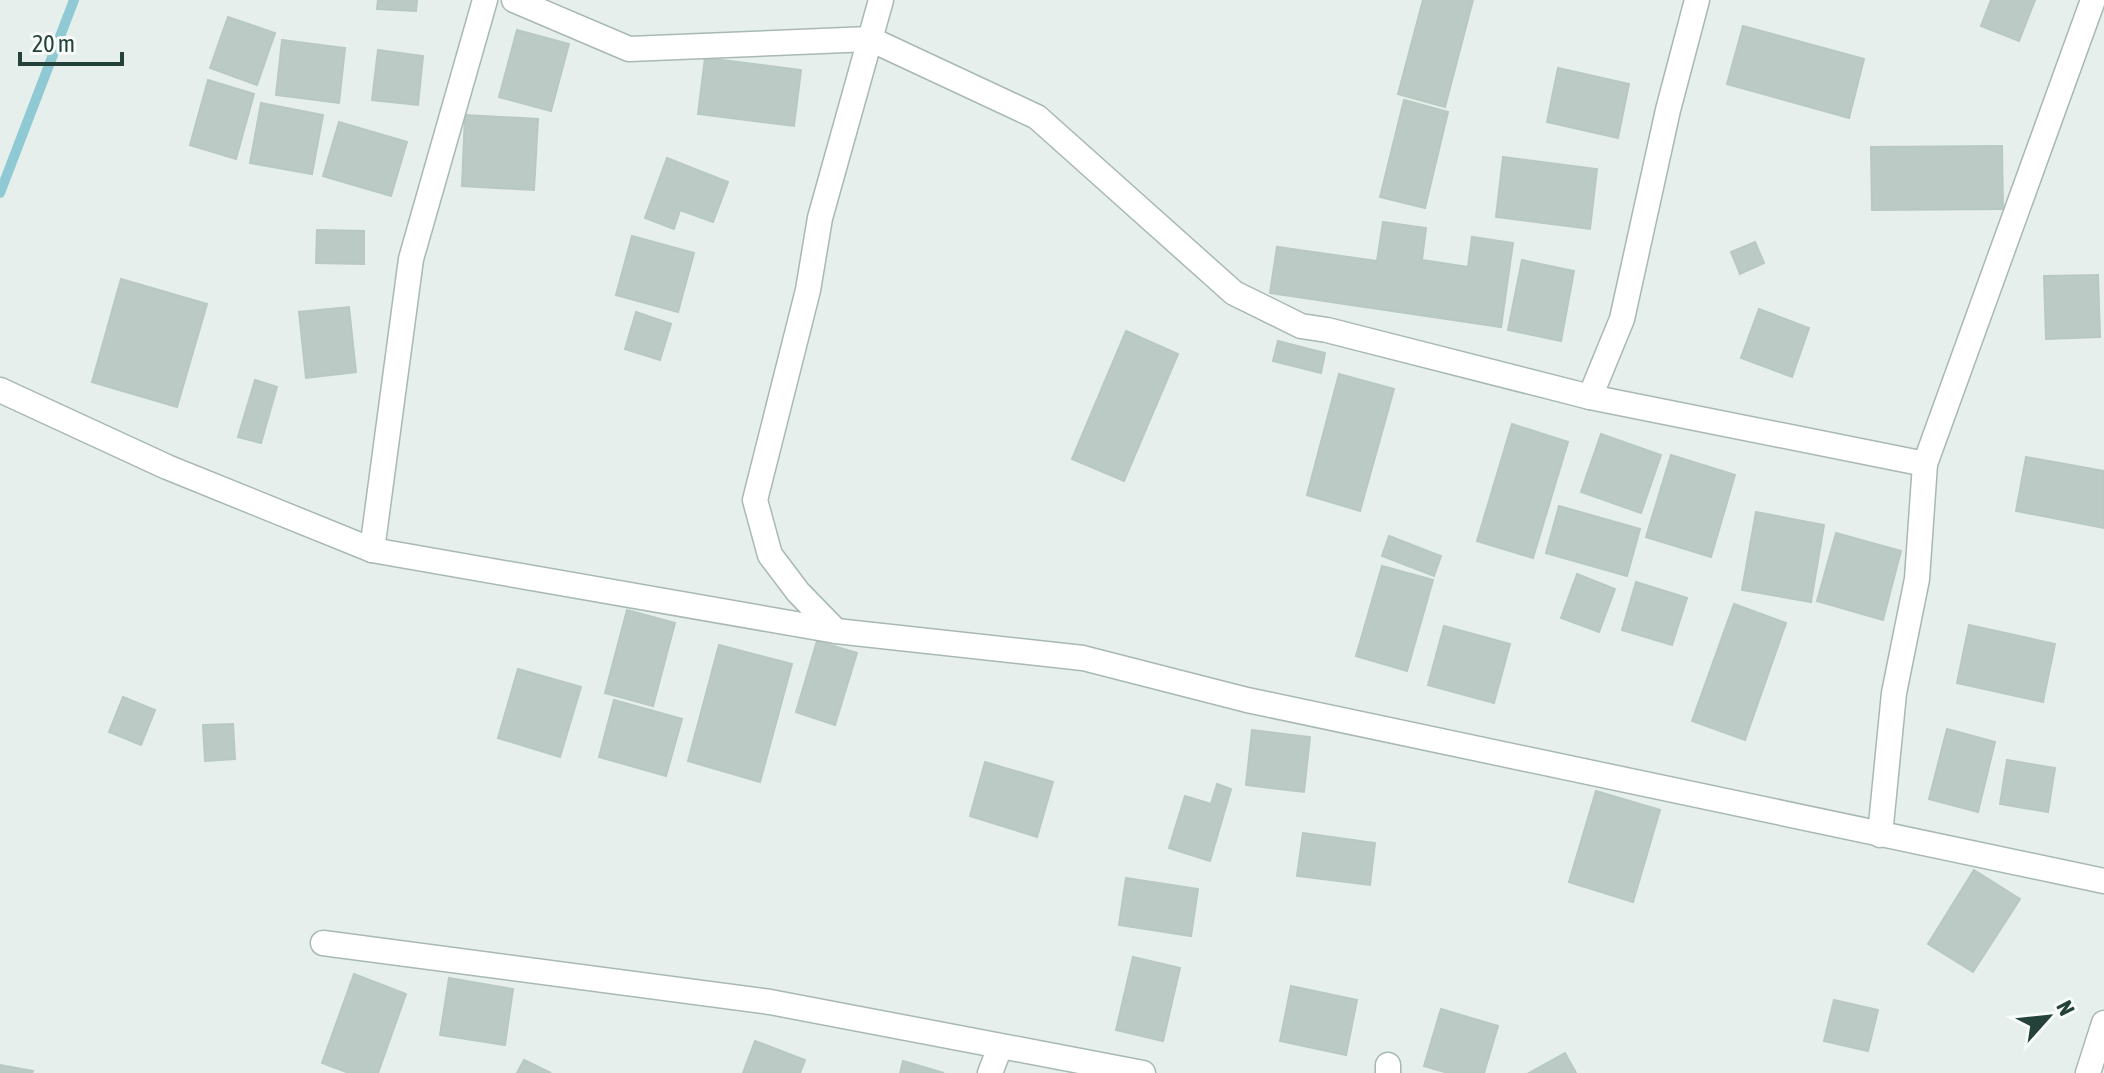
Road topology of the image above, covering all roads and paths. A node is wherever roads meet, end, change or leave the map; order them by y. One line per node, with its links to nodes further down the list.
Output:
1 (485, 0): 10 (street)
2 (514, 0): 6 (street)
3 (881, 0): 6 (street)
4 (1697, 0): 8 (street)
5 (2093, 0): 9 (street)
6 (870, 39): 8 (street); 11 (street)
7 (0, 390): 10 (street)
8 (1590, 397): 9 (street)
9 (1925, 464): 12 (street)
10 (372, 550): 11 (street)
11 (836, 631): 12 (street)
12 (1880, 835): 13 (street)
13 (2104, 881)
14 (323, 943): 16 (street)
15 (2104, 1023): 19 (street)
16 (1000, 1047): 17 (street); 18 (street)
17 (990, 1073)
18 (1143, 1073)
19 (2088, 1073)

